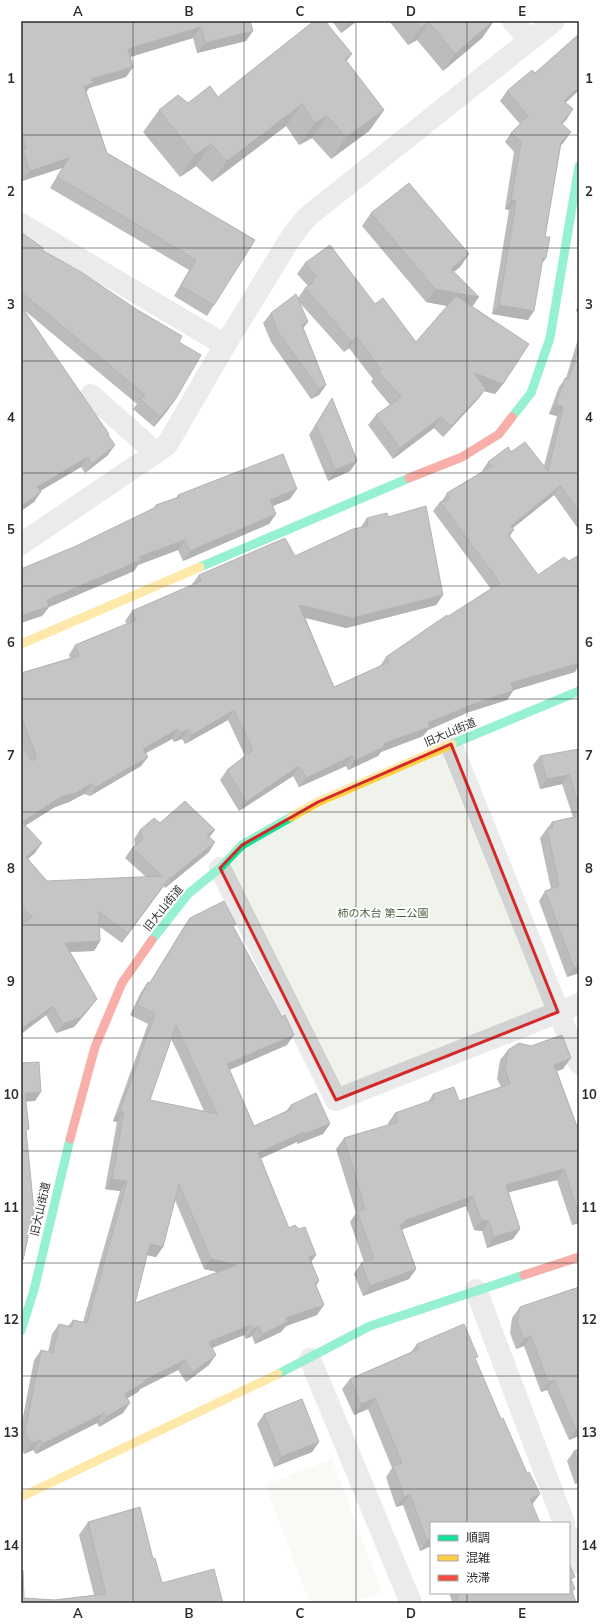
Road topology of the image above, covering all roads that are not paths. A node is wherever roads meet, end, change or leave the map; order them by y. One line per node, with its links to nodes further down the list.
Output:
1 (513, 21): 3 (street)
2 (554, 21): 3 (street)
3 (529, 40): 6 (street)
4 (579, 166): 10 (street)
5 (21, 224): 6 (street)
6 (225, 345): 8 (street)
7 (91, 395): 8 (street)
8 (156, 453): 9 (street)
9 (21, 544)
10 (21, 644)
11 (579, 691): 12 (street, 旧大山街道)
12 (450, 744): 13 (street, 旧大山街道); 15 (street)
13 (220, 868): 15 (street); 19 (street, 旧大山街道)
14 (579, 1004): 15 (street)
15 (558, 1012): 16 (street)
16 (579, 1063)
17 (579, 1257): 18 (street)
18 (476, 1290): 20 (street); 22 (street)
19 (21, 1331)
20 (310, 1359): 21 (street); 25 (street)
21 (21, 1496)
22 (564, 1522)
23 (570, 1539): 24 (street)
24 (579, 1563)
25 (411, 1603)

